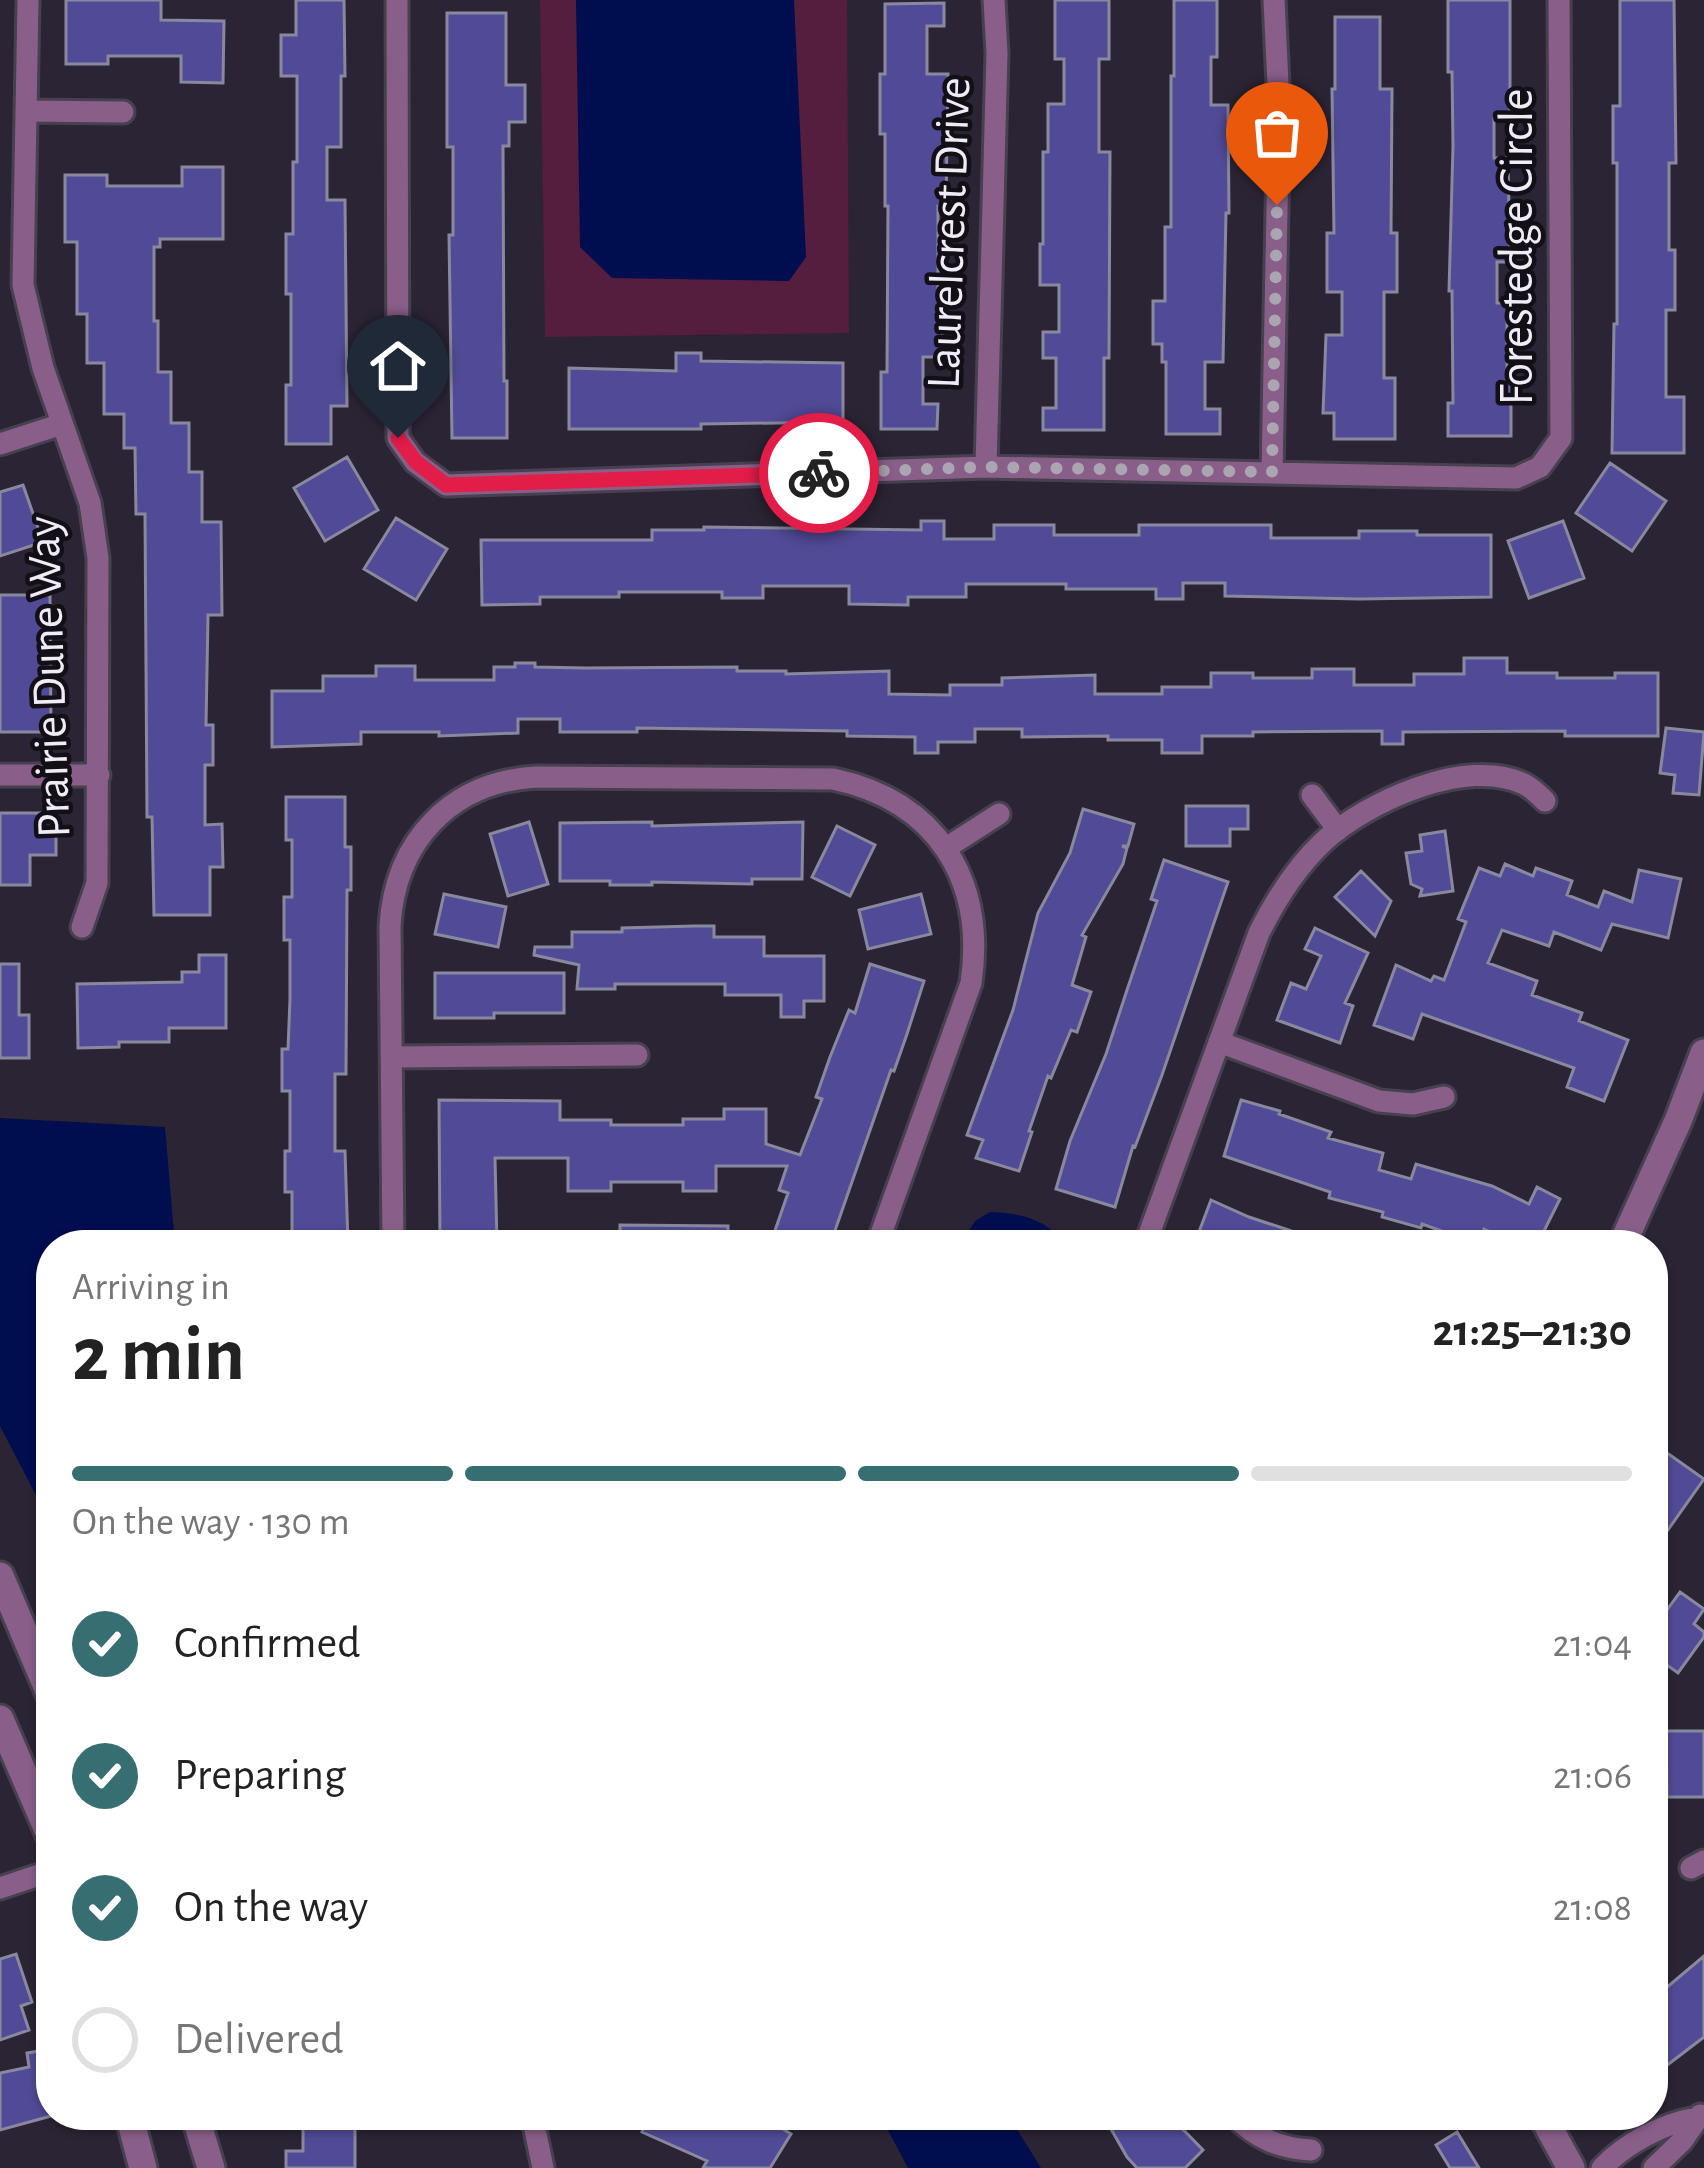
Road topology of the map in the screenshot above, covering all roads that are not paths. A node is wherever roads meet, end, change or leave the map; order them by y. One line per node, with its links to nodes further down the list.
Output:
1 (28, 0): 6 (street, Prairie Dune Way)
2 (397, 0): 10 (street, Forestedge Circle)
3 (994, 0): 10 (street, Laurelcrest Drive)
4 (1274, 0): 11 (street)
5 (1559, 0): 11 (street, Forestedge Circle)
6 (26, 111): 7 (street); 8 (street, Prairie Dune Way)
7 (123, 112)
8 (62, 424): 9 (street); 13 (street, Prairie Dune Way)
9 (0, 444)
10 (986, 467): 11 (street, Forestedge Circle)
11 (1272, 472)
12 (0, 775): 13 (street)
13 (99, 775): 19 (street, Prairie Dune Way)
14 (1312, 795): 17 (street)
15 (1545, 801): 17 (street)
16 (999, 814): 18 (street)
17 (1338, 830): 20 (street)
18 (946, 848): 23 (street); 26 (street)
19 (82, 927)
20 (1219, 1042): 24 (street); 27 (street)
21 (1704, 1053): 28 (street)
22 (637, 1055): 23 (street)
23 (392, 1057): 25 (street)
24 (1444, 1096)
25 (393, 1230)
26 (882, 1230)
27 (1150, 1230)
28 (1629, 1230)
29 (0, 1576): 30 (street)
30 (36, 1661)
31 (0, 1719): 32 (street)
32 (36, 1803)
33 (36, 1876): 34 (street)
34 (0, 1888)
35 (1700, 2114): 36 (street); 49 (street)
36 (1668, 2126)
37 (133, 2130): 44 (street)
38 (200, 2130): 45 (street)
39 (535, 2130): 46 (street)
40 (1250, 2130): 43 (street)
41 (1550, 2130): 47 (street)
42 (1657, 2130): 48 (street)
43 (1311, 2150)
44 (143, 2168)
45 (211, 2168)
46 (543, 2168)
47 (1571, 2168)
48 (1602, 2168)
49 (1654, 2168)

